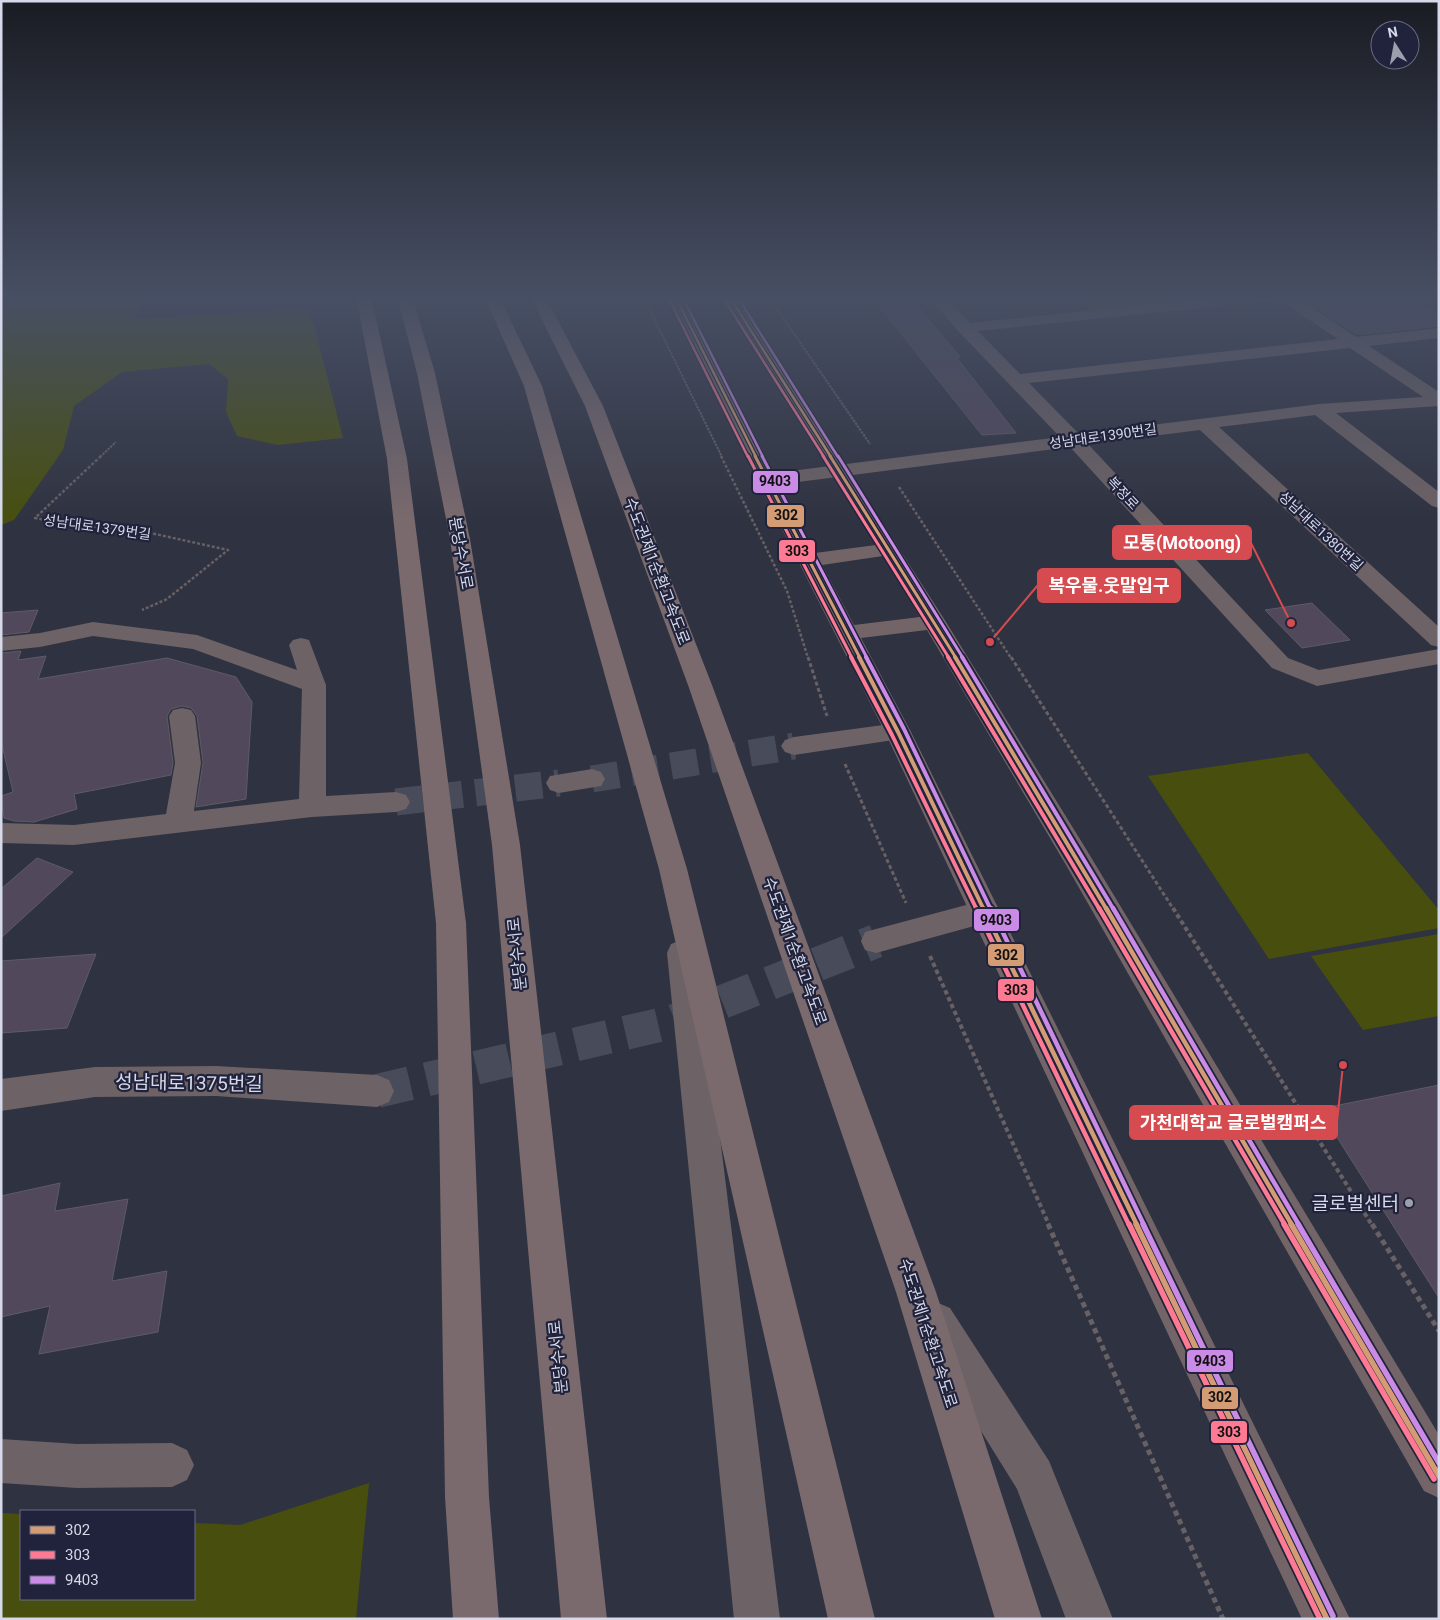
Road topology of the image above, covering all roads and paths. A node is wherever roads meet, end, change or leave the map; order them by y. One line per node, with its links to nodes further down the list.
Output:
1 (379, 372): 50 (highway)
2 (426, 372): 51 (highway, 분당수서로)
3 (526, 372): 40 (highway)
4 (576, 372): 45 (highway, 수도권제1순환고속도로)
5 (713, 372): 19 (main road)
6 (776, 372): 18 (main road)
7 (820, 372): 17 (path)
8 (1006, 372): 11 (street, 복정로)
9 (1091, 372): 11 (street)
10 (1396, 372): 12 (street)
11 (1014, 380): 15 (street, 복정로)
12 (1439, 400): 13 (street, 성남대로1390번길)
13 (1319, 409): 14 (street, 성남대로1390번길); 20 (street)
14 (1202, 423): 15 (street, 성남대로1390번길); 26 (street, 성남대로1380번길)
15 (1074, 440): 17 (street, 성남대로1390번길); 29 (street, 복정로)
16 (116, 442): 24 (path, 성남대로1379번길)
17 (885, 465): 18 (street, 성남대로1390번길); 46 (path)
18 (840, 471): 19 (street, 성남대로1390번길); 21 (main road)
19 (767, 480): 22 (main road)
20 (1439, 502)
21 (890, 549): 22 (main road); 23 (main road)
22 (809, 560): 25 (main road)
23 (935, 622): 25 (main road); 49 (main road)
24 (93, 630): 27 (street); 30 (street)
25 (847, 633): 32 (main road)
26 (1439, 640)
27 (1, 644)
28 (301, 645): 30 (street)
29 (1439, 656)
30 (314, 684): 37 (street)
31 (182, 716): 38 (street)
32 (898, 732): 33 (street); 41 (main road)
33 (794, 746)
34 (592, 778): 35 (street)
35 (559, 784)
36 (396, 802): 37 (street)
37 (312, 807): 38 (street)
38 (178, 822): 39 (street)
39 (1, 833)
40 (673, 870): 52 (street); 53 (highway)
41 (985, 912): 42 (street); 56 (main road)
42 (876, 941)
43 (376, 1091): 44 (street, 성남대로1375번길)
44 (1, 1095)
45 (916, 1292): 54 (highway, 수도권제1순환고속도로); 55 (street)
46 (1439, 1331)
47 (1, 1461): 48 (street)
48 (172, 1465)
49 (1439, 1476)
50 (476, 1619)
51 (584, 1619)
52 (757, 1619)
53 (852, 1619)
54 (1019, 1619)
55 (1090, 1619)
56 (1327, 1619)

